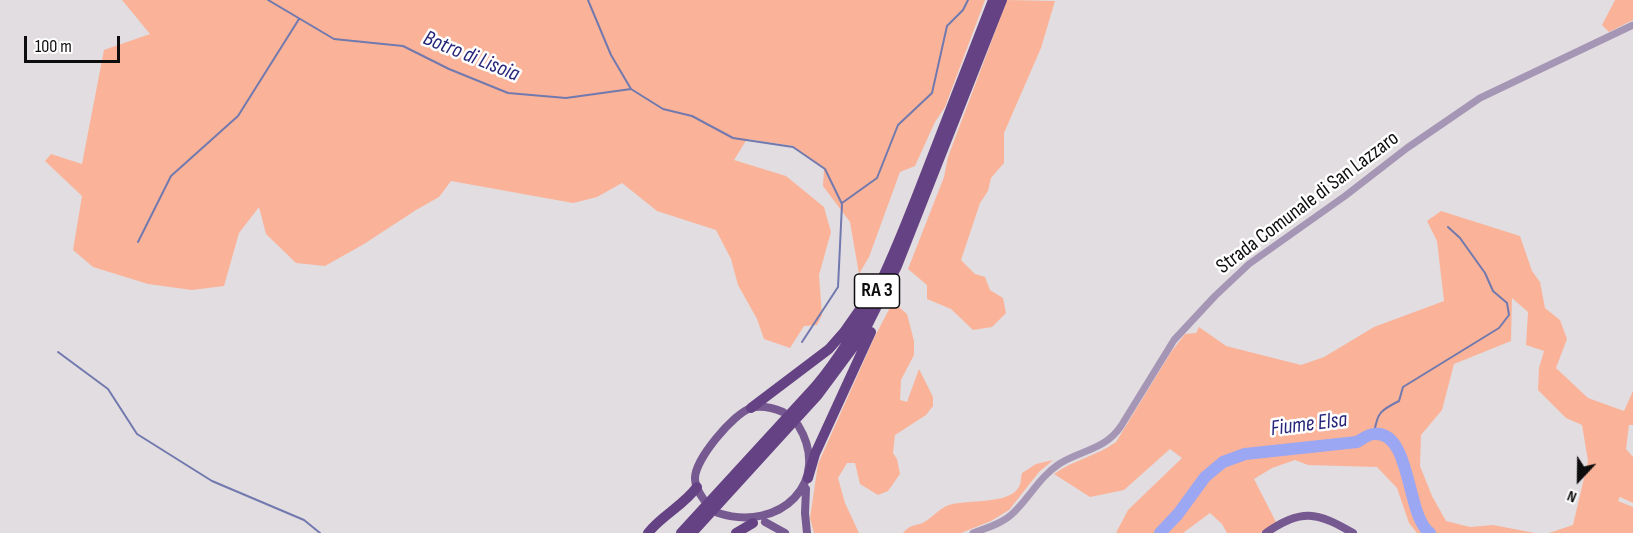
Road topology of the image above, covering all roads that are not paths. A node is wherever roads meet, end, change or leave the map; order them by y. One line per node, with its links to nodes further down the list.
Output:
1 (993, 0): 4 (highway, RA 3)
2 (1002, 0): 5 (highway, RA 3)
3 (1633, 25): 21 (street, Strada Comunale di San Lazzaro)
4 (946, 119): 6 (highway); 16 (highway, RA 3)
5 (940, 157): 9 (highway); 17 (highway, RA 3)
6 (752, 408): 7 (main road); 10 (main road)
7 (783, 412)
8 (798, 425): 9 (main road)
9 (807, 482): 13 (main road); 20 (main road)
10 (696, 487): 11 (main road); 15 (highway)
11 (704, 500)
12 (718, 513): 14 (main road)
13 (765, 522): 14 (main road); 19 (main road)
14 (753, 523): 18 (highway)
15 (648, 533)
16 (681, 533)
17 (692, 533)
18 (736, 533)
19 (785, 533)
20 (807, 533)
21 (973, 533)
22 (1266, 533): 23 (main road)
23 (1353, 533)

